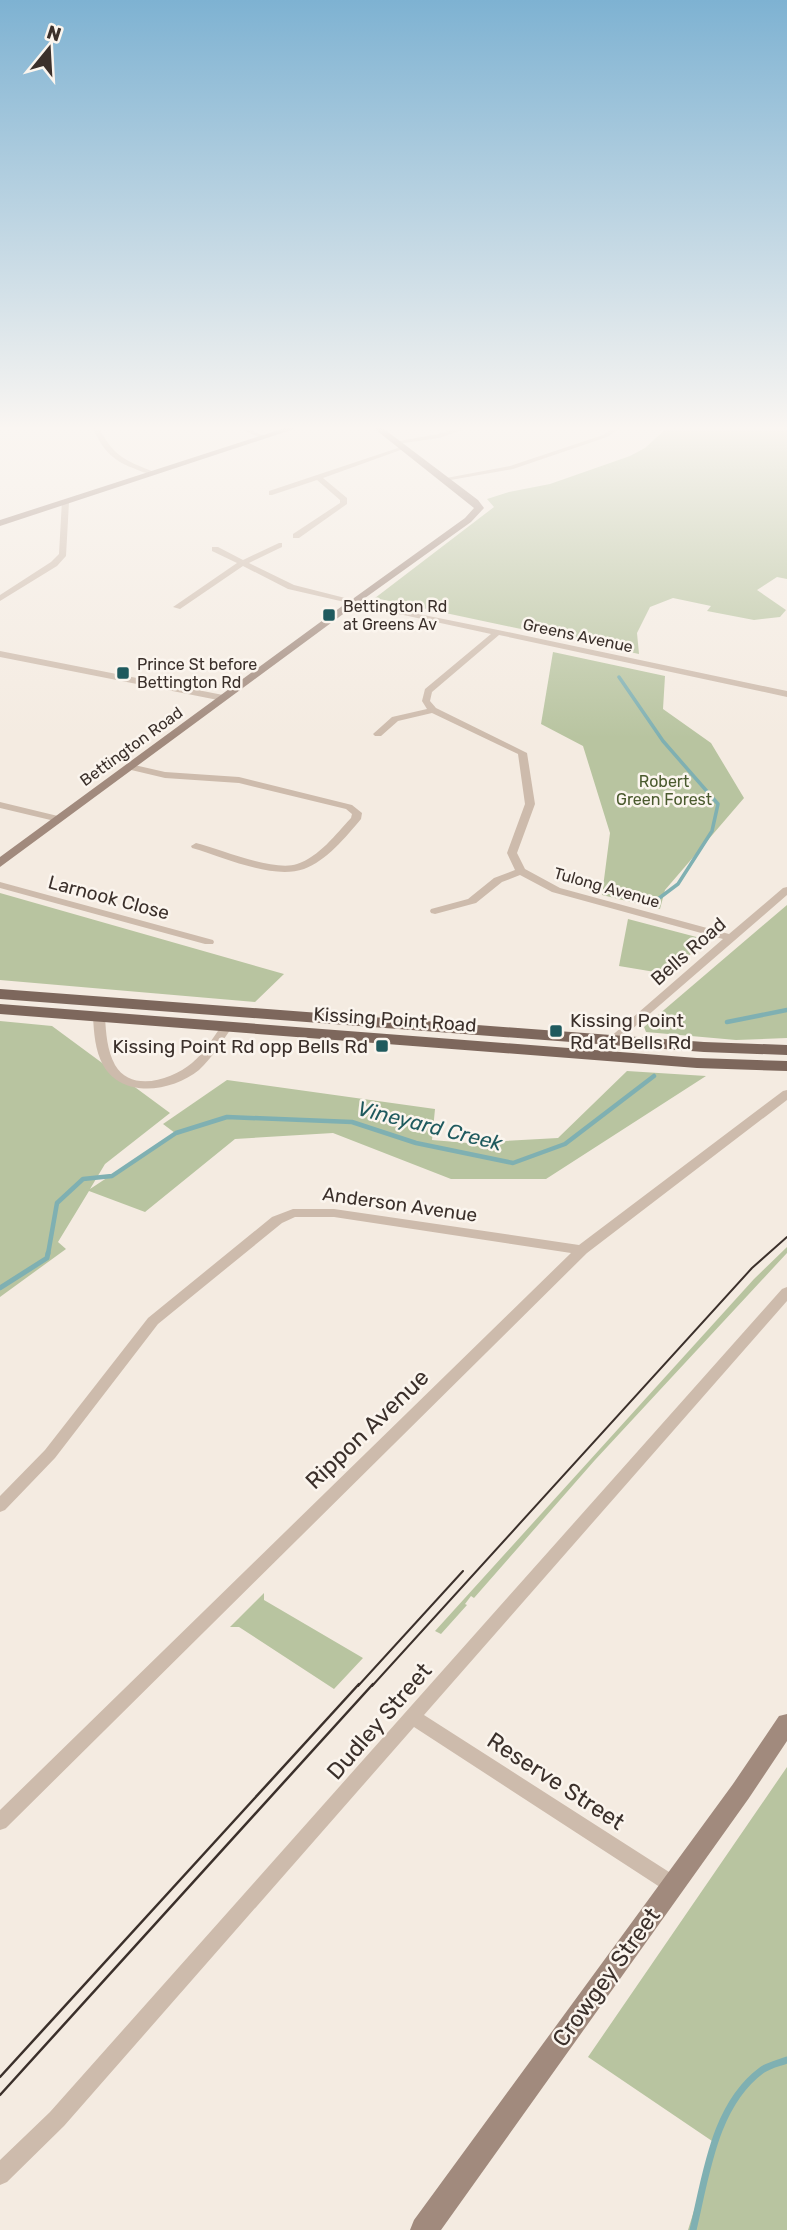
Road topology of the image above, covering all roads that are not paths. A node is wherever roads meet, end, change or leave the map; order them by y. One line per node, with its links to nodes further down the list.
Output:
1 (64, 530): 8 (street)
2 (305, 530): 4 (street)
3 (452, 530): 9 (main road, Bettington Road)
4 (296, 536)
5 (279, 545): 7 (street)
6 (215, 549): 7 (street, Greens Avenue)
7 (243, 563): 9 (street, Greens Avenue); 10 (street)
8 (0, 599)
9 (354, 602): 11 (street, Greens Avenue); 14 (main road, Bettington Road)
10 (177, 607)
11 (498, 632): 13 (street, Greens Avenue); 15 (street)
12 (0, 654): 14 (street)
13 (787, 694)
14 (223, 698): 17 (main road, Bettington Road)
15 (433, 710): 16 (street); 22 (street)
16 (378, 734)
17 (130, 767): 19 (main road, Bettington Road); 20 (street)
18 (0, 805): 19 (street)
19 (59, 819): 21 (main road, Bettington Road)
20 (196, 846)
21 (0, 863)
22 (521, 871): 25 (street); 26 (street, Tulong Avenue)
23 (0, 885): 27 (street, Larnook Close)
24 (787, 890): 26 (street, Bells Road)
25 (435, 911)
26 (730, 938): 32 (street, Bells Road)
27 (209, 942)
28 (0, 994): 32 (main road, Kissing Point Road)
29 (0, 1009): 30 (main road, Kissing Point Road)
30 (99, 1017): 31 (main road, Kissing Point Road); 31 (street)
31 (226, 1027): 34 (main road, Kissing Point Road)
32 (612, 1041): 33 (main road, Kissing Point Road)
33 (787, 1049)
34 (787, 1066)
35 (787, 1094): 36 (street, Rippon Avenue)
36 (582, 1250): 38 (street, Anderson Avenue); 41 (street, Rippon Avenue)
37 (787, 1292): 39 (street, Dudley Street)
38 (0, 1506)
39 (413, 1717): 42 (street, Reserve Street); 43 (street, Dudley Street)
40 (787, 1723): 42 (main road, Crowgey Street)
41 (0, 1822)
42 (673, 1885): 44 (main road, Crowgey Street)
43 (0, 2175)
44 (424, 2230)

